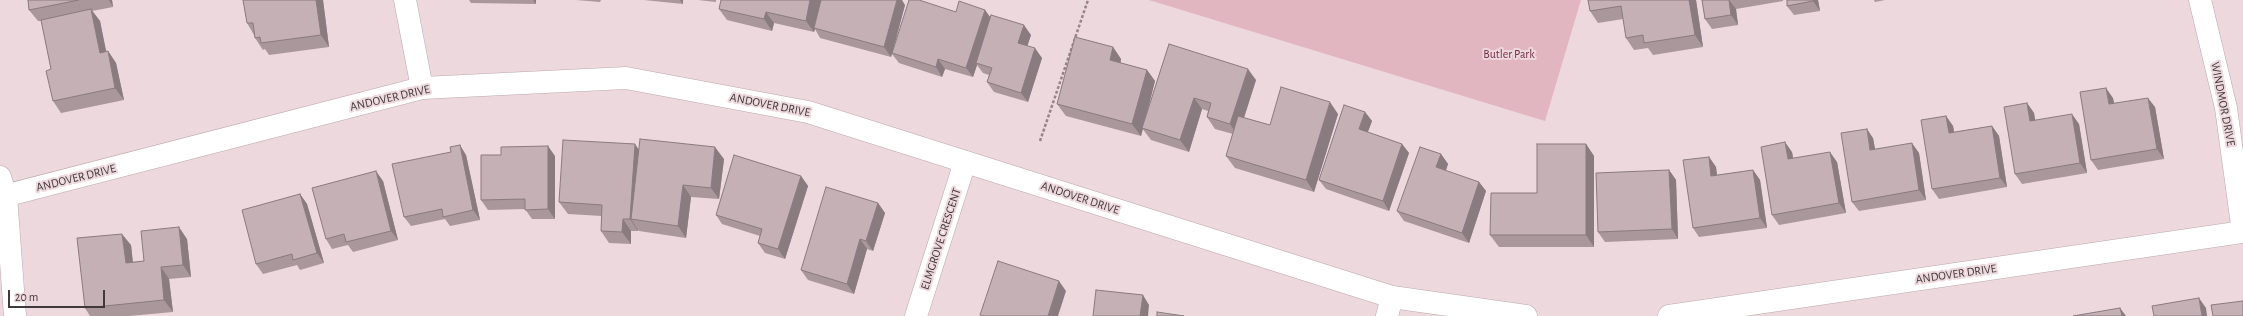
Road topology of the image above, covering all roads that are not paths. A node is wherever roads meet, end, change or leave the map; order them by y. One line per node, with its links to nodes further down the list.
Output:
1 (405, 0): 3 (street)
2 (2200, 0): 6 (street, WINDMOR DRIVE)
3 (422, 88): 4 (street, ANDOVER DRIVE); 5 (street, ANDOVER DRIVE)
4 (965, 162): 7 (street, ANDOVER DRIVE); 10 (street, ELMGROVE CRESCENT)
5 (2, 190): 9 (street)
6 (2243, 232): 8 (street, ANDOVER DRIVE)
7 (1389, 306): 11 (street, ANDOVER DRIVE)
8 (1744, 310): 12 (street, ANDOVER DRIVE)
9 (15, 316)
10 (916, 316)
11 (1526, 316)
12 (1669, 316)

